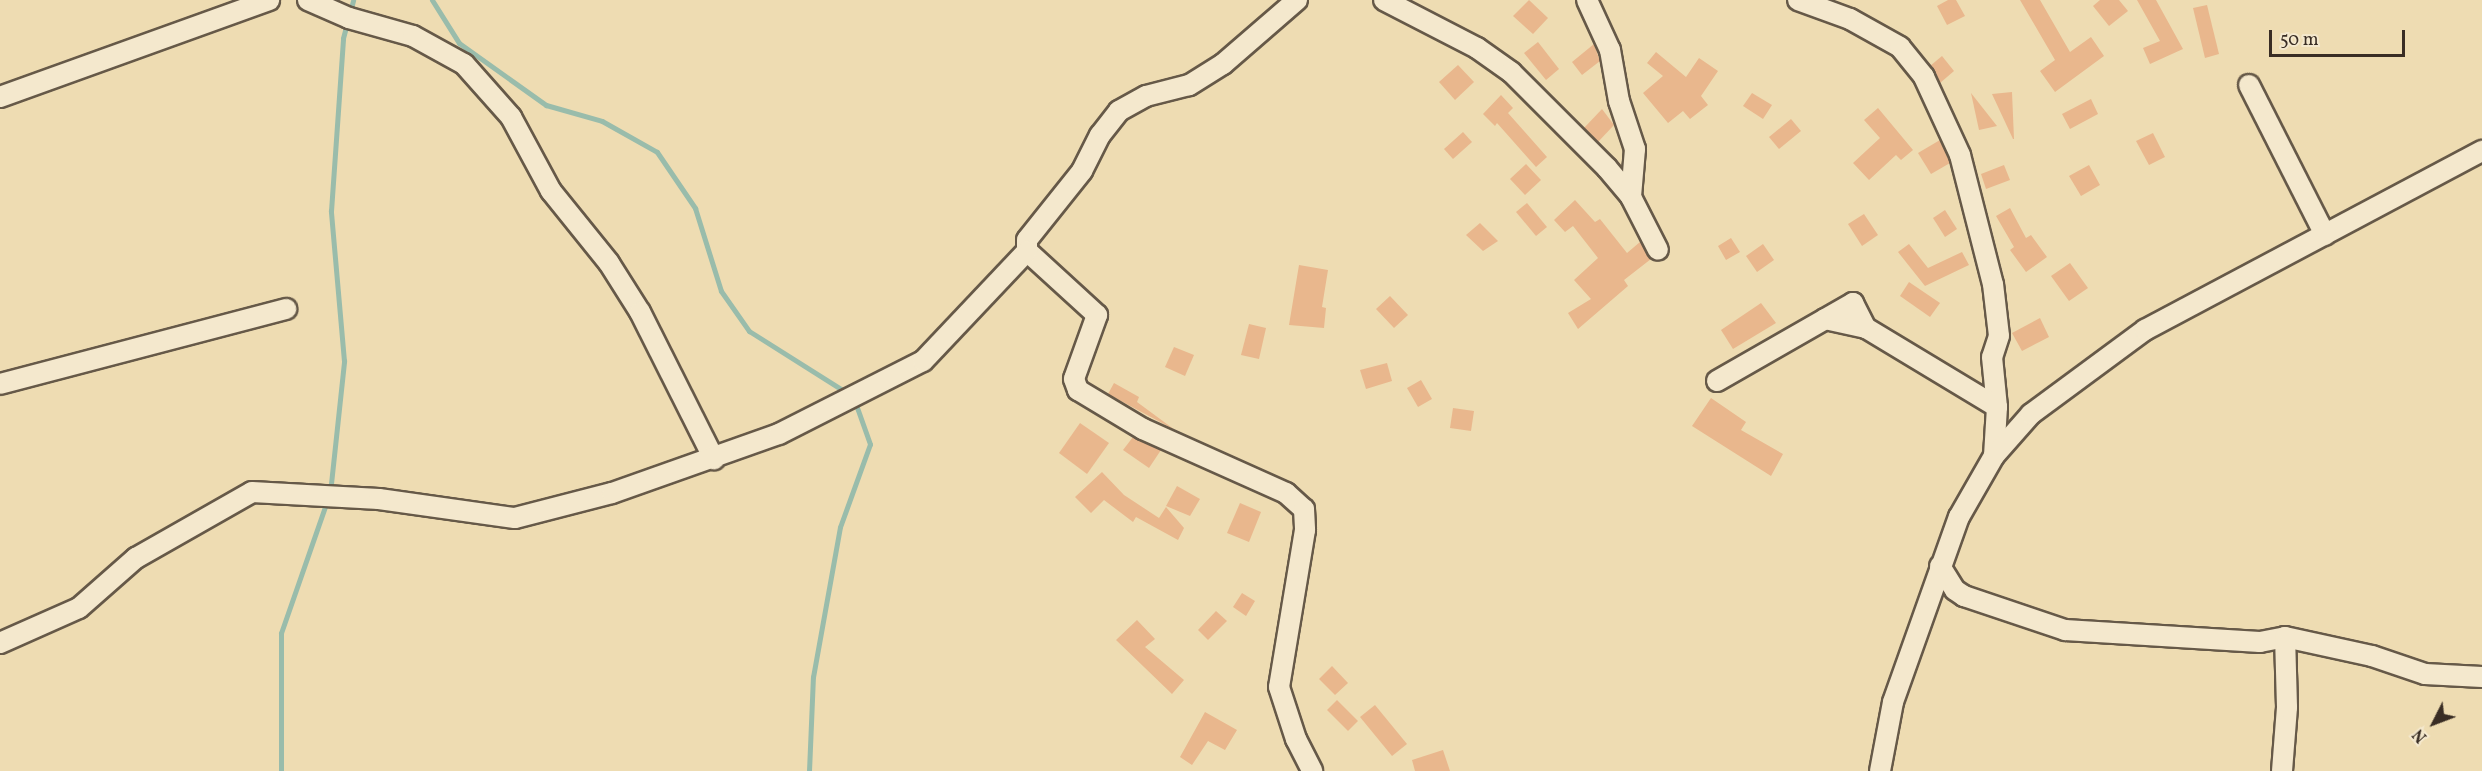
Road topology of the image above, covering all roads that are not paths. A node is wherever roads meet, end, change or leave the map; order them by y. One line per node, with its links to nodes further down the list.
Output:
1 (269, 0): 8 (street)
2 (308, 0): 19 (street)
3 (1297, 0): 13 (street)
4 (1384, 0): 10 (street)
5 (1587, 0): 10 (street)
6 (1798, 0): 17 (street)
7 (2249, 85): 11 (street)
8 (0, 97)
9 (2482, 152): 11 (street)
10 (1631, 197): 12 (street)
11 (2325, 235): 18 (street)
12 (1658, 250)
13 (1027, 252): 19 (street); 24 (street)
14 (286, 309): 16 (street)
15 (1717, 381): 17 (street)
16 (0, 384)
17 (1997, 407): 18 (street)
18 (1994, 456): 20 (street)
19 (714, 459): 22 (street)
20 (1940, 566): 21 (street); 25 (street)
21 (2285, 637): 23 (street); 26 (street)
22 (0, 643)
23 (2482, 677)
24 (1312, 771)
25 (1880, 771)
26 (2282, 771)

